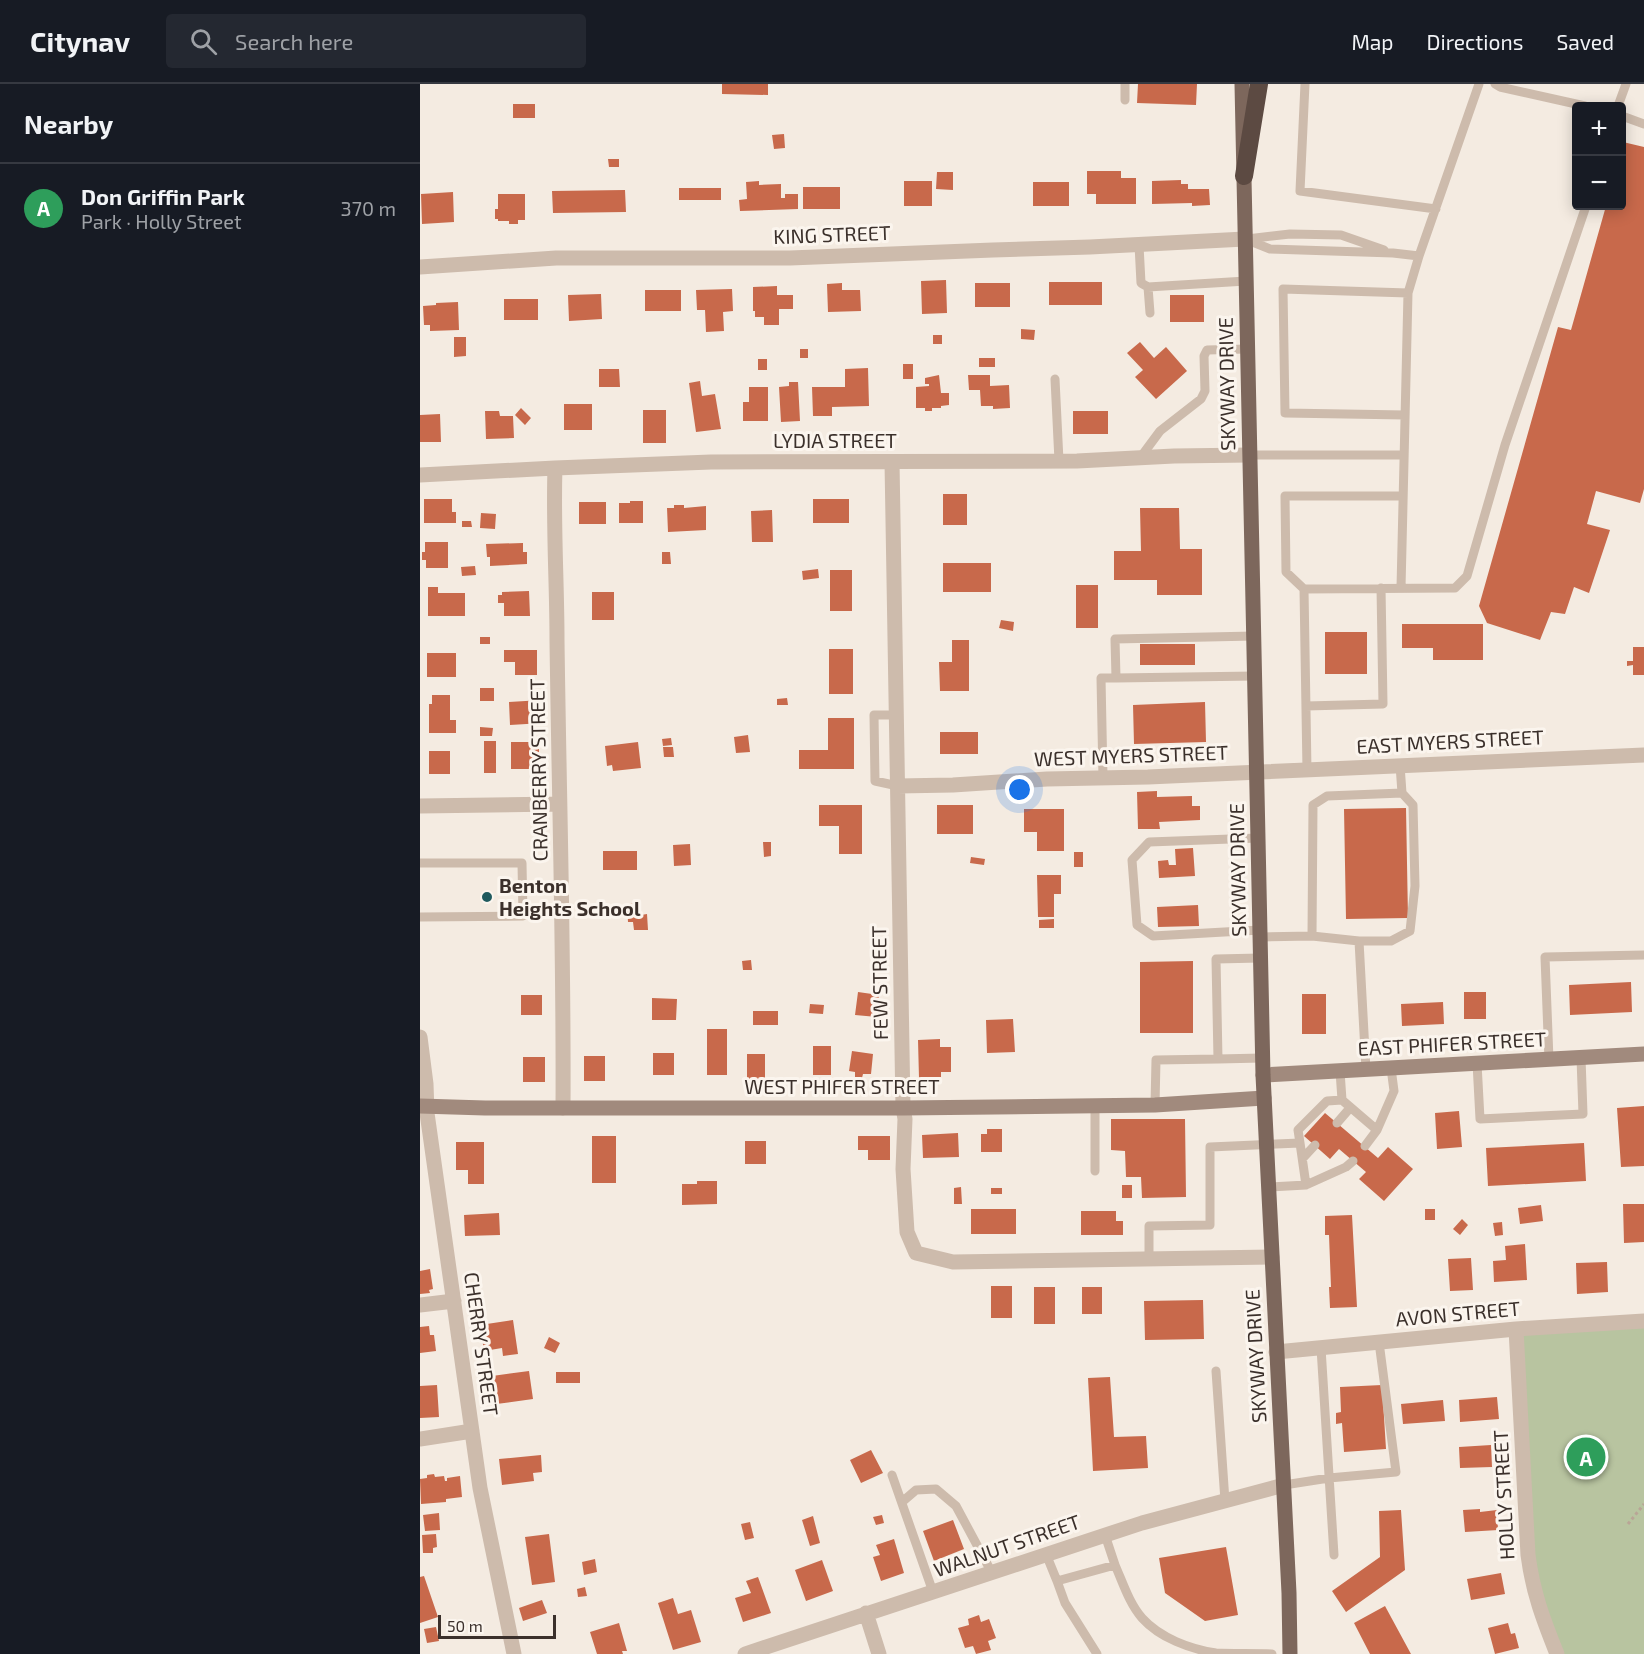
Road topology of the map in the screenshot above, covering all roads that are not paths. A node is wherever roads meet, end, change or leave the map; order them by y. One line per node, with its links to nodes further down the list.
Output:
1 (1125, 84): 8 (lane)
2 (1242, 84): 13 (main road, SKYWAY DRIVE)
3 (1259, 84): 13 (highway)
4 (1305, 84): 14 (lane)
5 (1479, 84): 14 (lane)
6 (1495, 84): 10 (lane)
7 (1626, 84): 9 (lane)
8 (1125, 100)
9 (1619, 102)
10 (1572, 103)
11 (1626, 117): 12 (lane)
12 (1644, 124)
13 (1244, 176): 16 (main road, SKYWAY DRIVE)
14 (1436, 209): 19 (lane)
15 (1585, 210): 37 (lane)
16 (1245, 239): 17 (street, KING STREET); 18 (lane); 18 (lane); 21 (main road, SKYWAY DRIVE)
17 (1138, 245): 20 (street, KING STREET); 22 (lane)
18 (1394, 253): 19 (lane)
19 (1419, 256): 23 (lane)
20 (420, 267)
21 (1246, 281): 22 (lane); 25 (main road, SKYWAY DRIVE)
22 (1148, 287): 24 (lane)
23 (1408, 293): 27 (lane); 27 (lane)
24 (1150, 313)
25 (1247, 349): 28 (main road, SKYWAY DRIVE); 30 (lane)
26 (1055, 380): 31 (lane)
27 (1405, 415): 29 (lane)
28 (1250, 455): 29 (lane); 30 (street, LYDIA STREET); 39 (main road, SKYWAY DRIVE)
29 (1404, 455): 35 (lane)
30 (1140, 458): 31 (street, LYDIA STREET)
31 (1059, 461): 32 (street, LYDIA STREET)
32 (892, 462): 33 (street, LYDIA STREET); 43 (street, FEW STREET)
33 (555, 468): 34 (street, LYDIA STREET); 51 (street, CRANBERRY STREET)
34 (420, 475)
35 (1403, 496): 37 (lane); 38 (lane)
36 (1381, 588): 37 (lane); 38 (lane); 42 (lane)
37 (1401, 588)
38 (1304, 589): 42 (lane)
39 (1254, 636): 40 (main road, SKYWAY DRIVE); 41 (lane)
40 (1255, 676): 41 (lane); 47 (main road, SKYWAY DRIVE)
41 (1116, 678): 48 (lane)
42 (1306, 706): 46 (lane)
43 (896, 715): 49 (street, FEW STREET); 49 (lane)
44 (1644, 755): 45 (street, EAST MYERS STREET)
45 (1400, 765): 46 (street, EAST MYERS STREET); 50 (lane)
46 (1307, 770): 47 (street, EAST MYERS STREET)
47 (1257, 772): 48 (street, WEST MYERS STREET); 53 (main road, SKYWAY DRIVE)
48 (1103, 778): 49 (street, WEST MYERS STREET)
49 (898, 786): 78 (street, FEW STREET)
50 (1402, 793): 57 (lane); 58 (lane)
51 (559, 804): 52 (street); 77 (street, CRANBERRY STREET)
52 (420, 806)
53 (1258, 838): 56 (main road, SKYWAY DRIVE); 56 (lane)
54 (420, 863): 55 (lane)
55 (420, 917)
56 (1260, 933): 57 (lane); 60 (main road, SKYWAY DRIVE)
57 (1312, 936): 58 (lane)
58 (1359, 941): 69 (lane)
59 (1644, 955): 66 (lane)
60 (1260, 958): 63 (main road, SKYWAY DRIVE); 65 (lane)
61 (420, 1037): 76 (street, CHERRY STREET)
62 (1644, 1054): 64 (street, EAST PHIFER STREET)
63 (1262, 1058): 65 (lane); 71 (main road, SKYWAY DRIVE)
64 (1581, 1058): 66 (street, EAST PHIFER STREET); 67 (lane)
65 (1218, 1059): 75 (lane)
66 (1549, 1059): 67 (street, EAST PHIFER STREET)
67 (1477, 1064): 68 (street, EAST PHIFER STREET)
68 (1391, 1068): 69 (street, EAST PHIFER STREET); 81 (lane)
69 (1366, 1070): 70 (street, EAST PHIFER STREET)
70 (1340, 1071): 71 (street, EAST PHIFER STREET); 73 (lane)
71 (1263, 1075): 72 (main road, SKYWAY DRIVE)
72 (1263, 1098): 75 (street, WEST PHIFER STREET); 84 (main road, SKYWAY DRIVE)
73 (1342, 1100): 79 (lane); 82 (lane)
74 (1095, 1105): 75 (street, WEST PHIFER STREET); 78 (street, WEST PHIFER STREET); 88 (lane)
75 (1155, 1105)
76 (423, 1106): 77 (street, WEST PHIFER STREET); 93 (street, CHERRY STREET)
77 (563, 1108): 78 (street, WEST PHIFER STREET)
78 (903, 1108): 92 (street, FEW STREET)
79 (1350, 1108): 80 (lane); 81 (lane)
80 (1336, 1123)
81 (1377, 1130): 85 (lane)
82 (1300, 1143): 84 (lane); 86 (lane)
83 (1315, 1145): 86 (lane)
84 (1266, 1146): 90 (main road, SKYWAY DRIVE); 92 (lane)
85 (1365, 1146)
86 (1303, 1158): 89 (lane)
87 (1353, 1161): 89 (lane)
88 (1095, 1172)
89 (1306, 1185): 90 (lane)
90 (1268, 1187): 91 (main road, SKYWAY DRIVE)
91 (1272, 1257): 92 (street, FEW STREET); 99 (main road, SKYWAY DRIVE)
92 (1156, 1260)
93 (454, 1301): 94 (street); 101 (street, CHERRY STREET)
94 (420, 1305)
95 (1644, 1321): 96 (street, AVON STREET)
96 (1516, 1329): 97 (street, AVON STREET); 122 (street, HOLLY STREET)
97 (1379, 1342): 98 (street, AVON STREET); 104 (lane)
98 (1321, 1348): 99 (street, AVON STREET); 104 (lane)
99 (1276, 1352): 105 (main road, SKYWAY DRIVE)
100 (1216, 1371): 106 (lane)
101 (472, 1431): 102 (street); 116 (street, CHERRY STREET)
102 (420, 1439)
103 (892, 1475): 107 (lane)
104 (1329, 1478): 105 (lane); 110 (lane)
105 (1284, 1485): 106 (street, WALNUT STREET); 121 (main road, SKYWAY DRIVE)
106 (1225, 1501): 108 (street, WALNUT STREET)
107 (902, 1502): 112 (lane); 114 (lane)
108 (1105, 1535): 109 (street, WALNUT STREET); 111 (lane)
109 (1046, 1554): 112 (street, WALNUT STREET); 113 (lane)
110 (1334, 1555)
111 (1115, 1565): 113 (lane); 120 (lane)
112 (992, 1573): 114 (street, WALNUT STREET)
113 (1057, 1581): 119 (lane)
114 (933, 1592): 115 (street, WALNUT STREET)
115 (866, 1613): 117 (street, WALNUT STREET); 118 (street)
116 (514, 1654)
117 (745, 1654)
118 (879, 1654)
119 (1097, 1654)
120 (1272, 1654)
121 (1290, 1654)
122 (1557, 1654)

